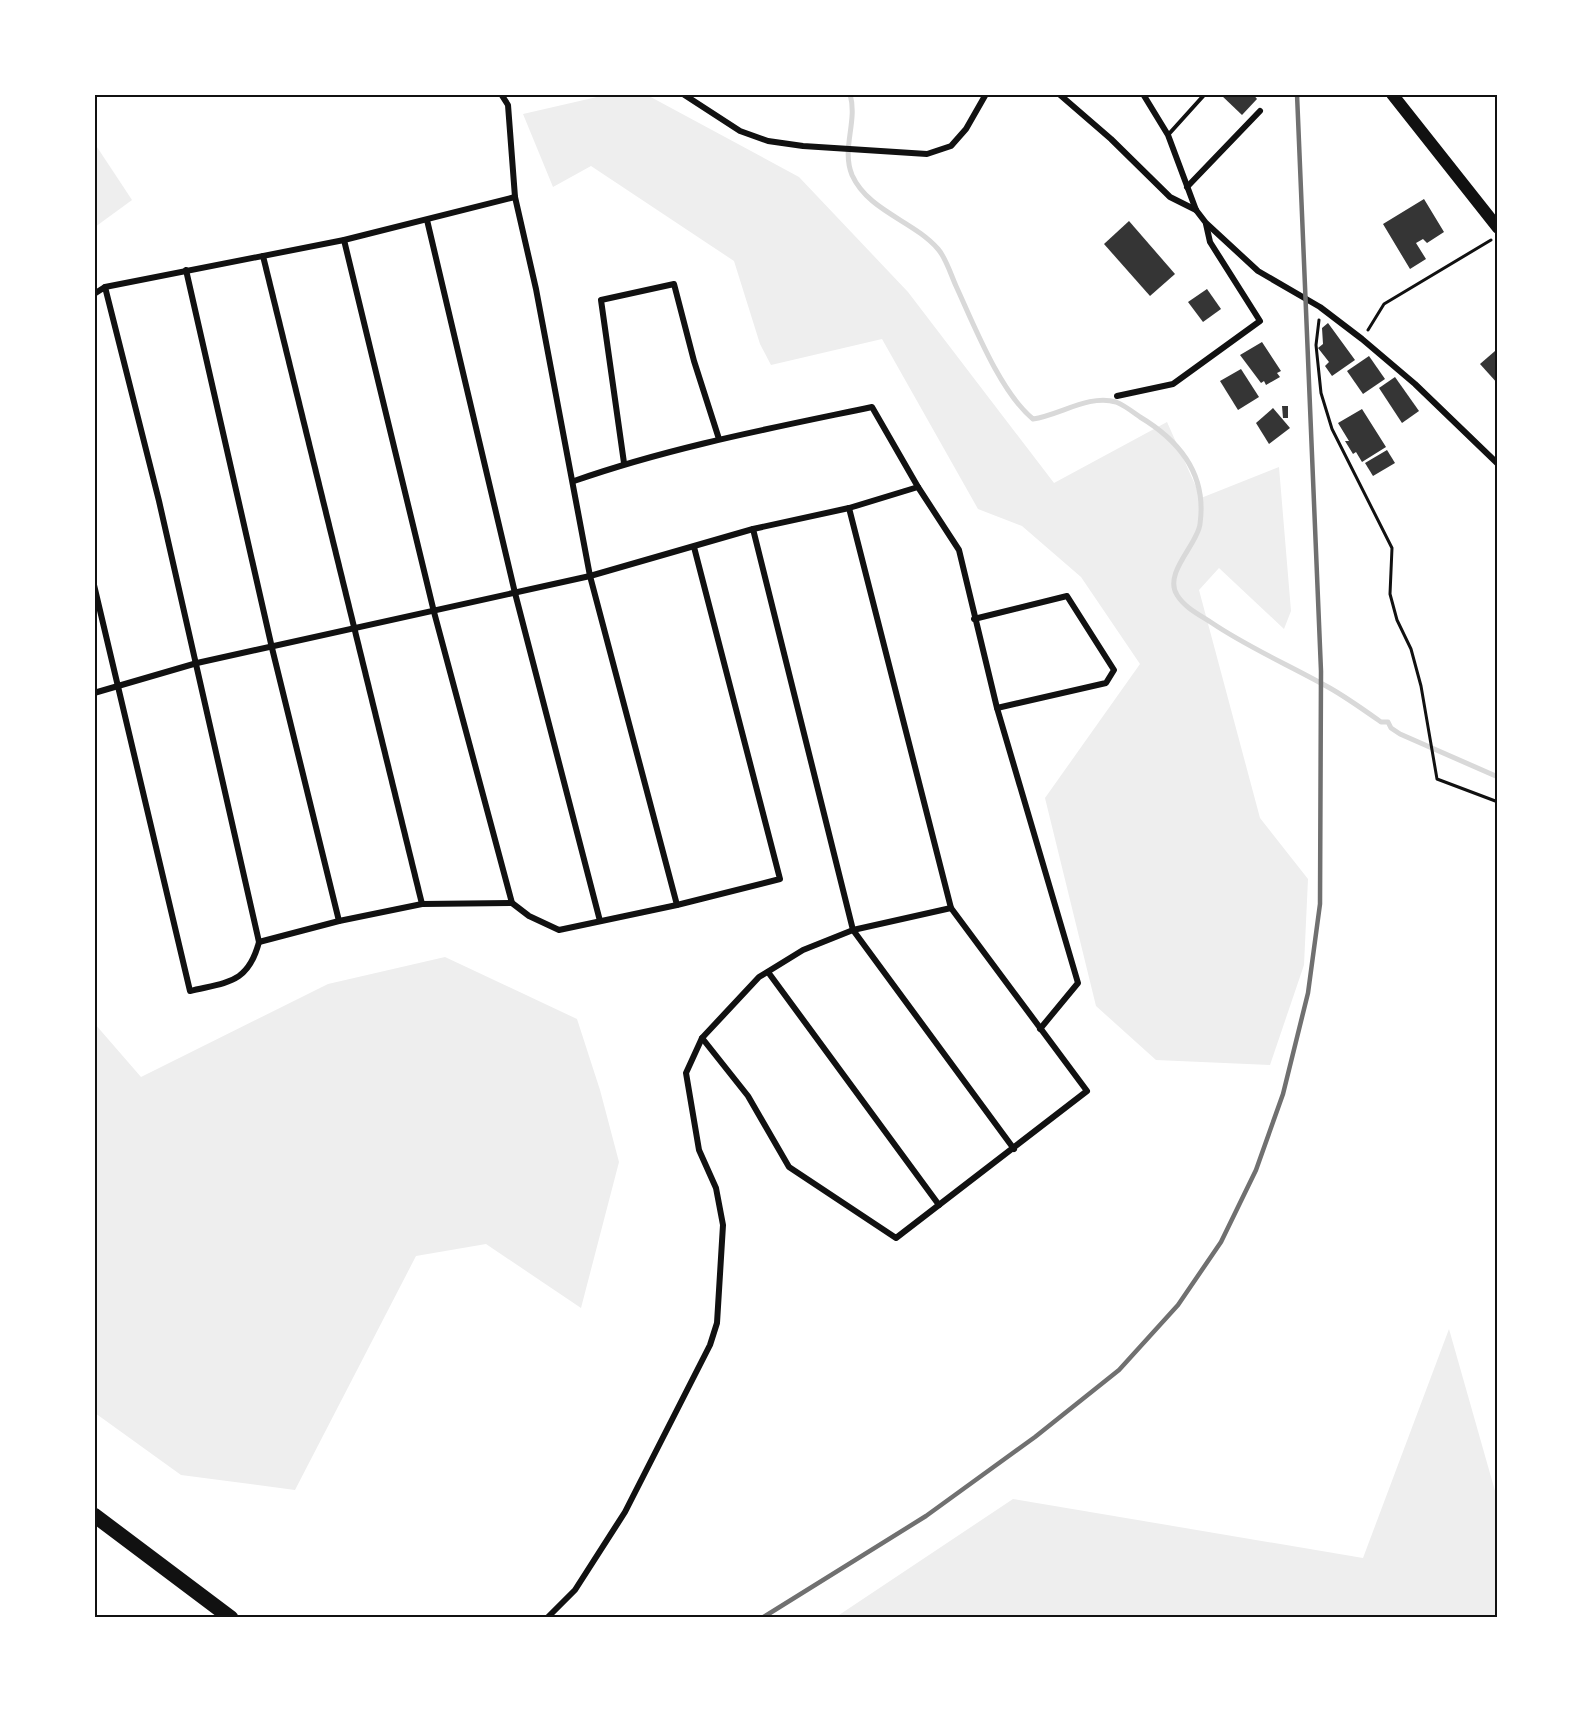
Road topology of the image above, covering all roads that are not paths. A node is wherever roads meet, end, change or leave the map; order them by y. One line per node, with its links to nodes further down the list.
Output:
1 (501, 94): 11 (street)
2 (683, 94): 3 (street)
3 (986, 94)
4 (1059, 94): 12 (street)
5 (1143, 94): 9 (street)
6 (1205, 94): 9 (lane)
7 (1392, 94): 15 (main road)
8 (1260, 111): 10 (street)
9 (1168, 135): 10 (street)
10 (1187, 187): 12 (street)
11 (515, 197): 13 (street); 25 (street)
12 (1196, 210): 14 (street)
13 (427, 220): 16 (street); 32 (street)
14 (1206, 223): 21 (street); 24 (street)
15 (1497, 228)
16 (344, 240): 17 (street); 33 (street)
17 (263, 256): 18 (street); 35 (street)
18 (186, 270): 19 (street); 36 (street)
19 (105, 287): 20 (street); 37 (street)
20 (94, 294)
21 (1117, 396)
22 (719, 439): 23 (street); 23 (street); 26 (street)
23 (624, 463): 25 (street)
24 (1497, 464)
25 (574, 481): 30 (street)
26 (918, 487): 27 (street); 34 (street)
27 (849, 508): 28 (street); 44 (street)
28 (753, 529): 29 (street); 47 (street)
29 (694, 547): 30 (street); 43 (street)
30 (590, 576): 32 (street); 43 (street)
31 (94, 585): 38 (street)
32 (515, 593): 33 (street); 46 (street)
33 (435, 612): 35 (street); 41 (street)
34 (974, 619): 40 (street); 40 (street)
35 (356, 630): 36 (street); 42 (street)
36 (272, 648): 37 (street); 45 (street)
37 (197, 663): 38 (street); 48 (street)
38 (119, 687): 39 (street); 48 (street)
39 (94, 693)
40 (997, 708): 50 (street)
41 (512, 903): 42 (street); 46 (street)
42 (422, 904): 45 (street)
43 (677, 905): 46 (street)
44 (951, 908): 47 (street); 50 (street)
45 (339, 921): 48 (street)
46 (600, 921)
47 (853, 930): 49 (street); 52 (street)
48 (260, 942)
49 (768, 972): 51 (street); 53 (street)
50 (1040, 1029): 52 (street)
51 (702, 1038): 53 (street); 56 (street)
52 (1014, 1149): 53 (street)
53 (939, 1205)
54 (94, 1515): 55 (highway)
55 (231, 1617)
56 (547, 1617)

